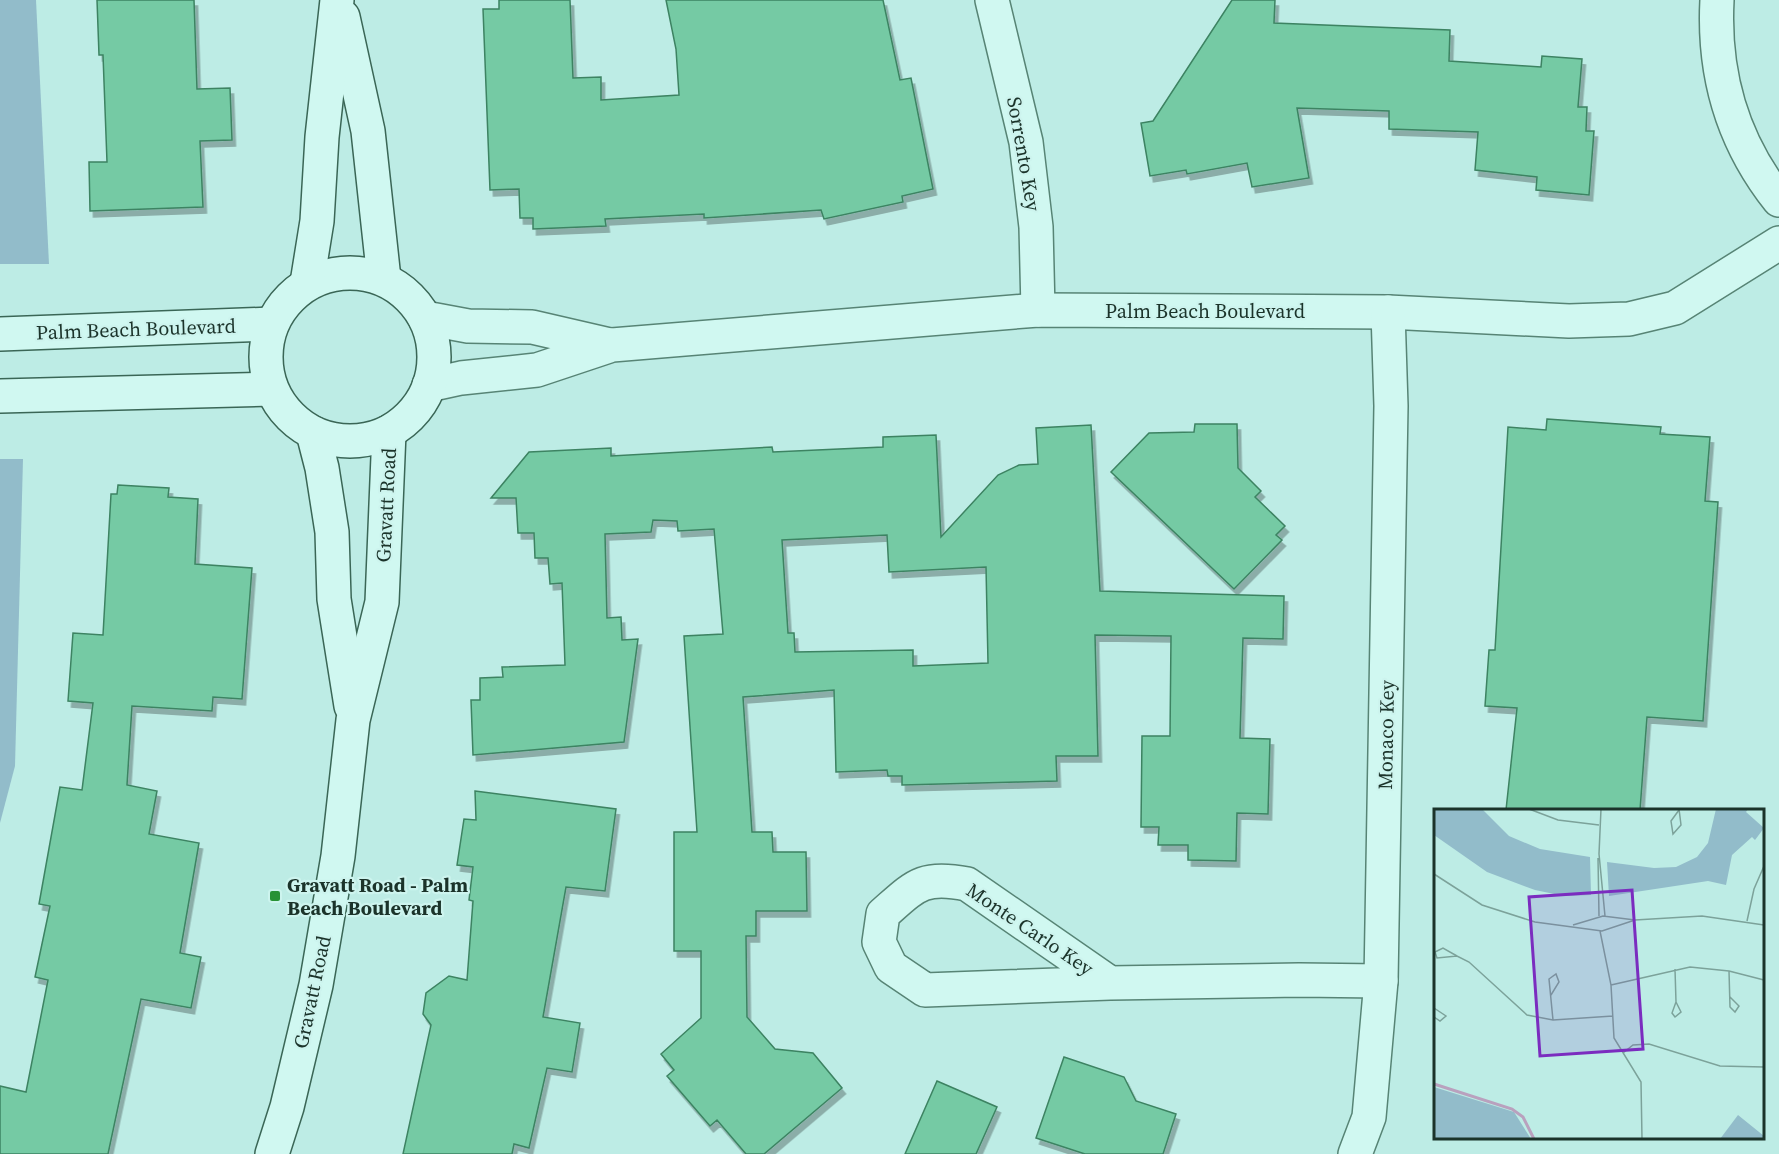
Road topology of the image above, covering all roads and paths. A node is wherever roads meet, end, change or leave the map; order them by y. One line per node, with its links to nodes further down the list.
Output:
1 (338, 0): 6 (street); 7 (street)
2 (992, 0): 8 (street, Sorrento Key)
3 (1717, 0): 4 (street)
4 (1779, 200)
5 (1779, 243): 9 (street, Palm Beach Boulevard)
6 (384, 279): 7 (street); 10 (street)
7 (308, 283): 11 (street)
8 (1038, 310): 9 (street, Palm Beach Boulevard); 13 (street, Palm Beach Boulevard)
9 (1388, 312): 20 (street, Monaco Key)
10 (425, 318): 13 (street, Palm Beach Boulevard); 14 (street)
11 (272, 324): 12 (street, Palm Beach Boulevard); 15 (street)
12 (0, 334)
13 (612, 345): 14 (street, Palm Beach Boulevard)
14 (429, 385): 17 (street)
15 (272, 389): 16 (street); 18 (street)
16 (0, 396)
17 (389, 432): 18 (street); 19 (street, Gravatt Road)
18 (312, 433): 19 (street, Gravatt Road)
19 (353, 720): 22 (street, Gravatt Road)
20 (1382, 981): 21 (street, Monte Carlo Key); 23 (street, Monaco Key)
21 (1110, 982): 21 (street, Monte Carlo Key)
22 (272, 1154)
23 (1355, 1154)

